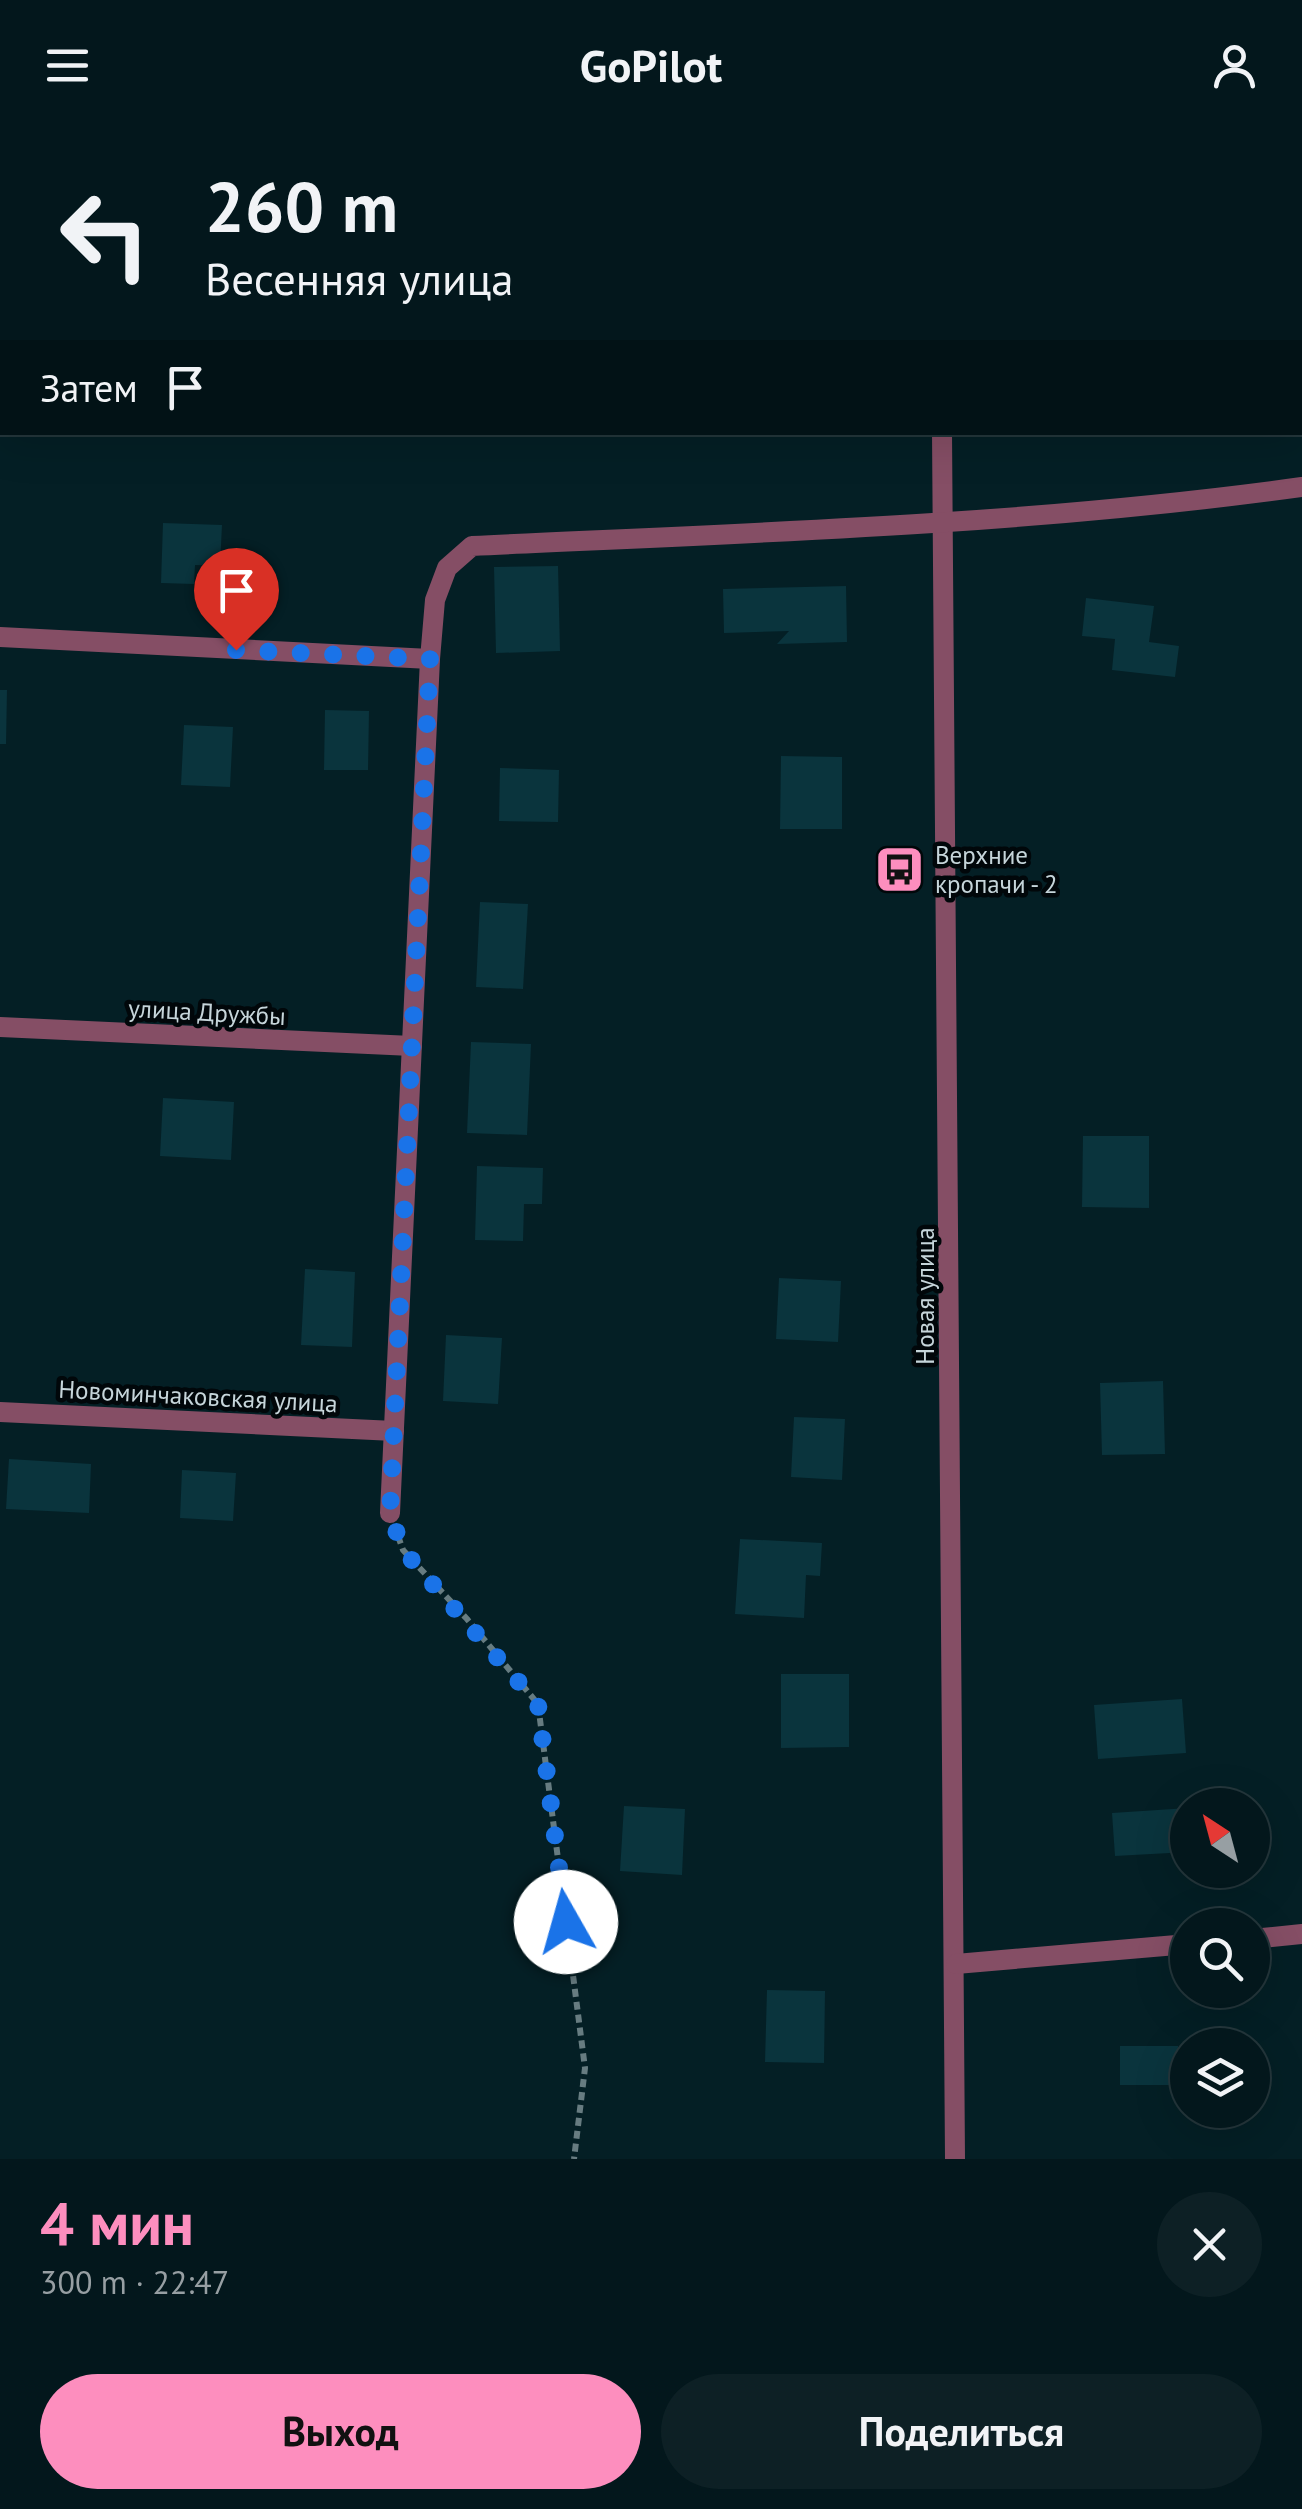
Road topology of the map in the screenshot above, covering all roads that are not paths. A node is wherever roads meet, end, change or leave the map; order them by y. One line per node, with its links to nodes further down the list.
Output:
1 (942, 435): 3 (street, Новая улица)
2 (1302, 487): 3 (street)
3 (944, 524): 5 (street); 14 (street, Новая улица)
4 (0, 637): 5 (street)
5 (430, 659): 7 (street)
6 (0, 1027): 7 (street, улица Дружбы)
7 (412, 1046): 9 (street)
8 (0, 1412): 9 (street, Новоминчаковская улица)
9 (394, 1431): 10 (street)
10 (390, 1514)
11 (1302, 1934): 12 (street)
12 (1270, 1937)
13 (1170, 1946): 14 (street)
14 (956, 1964): 15 (street, Новая улица)
15 (955, 2159)

